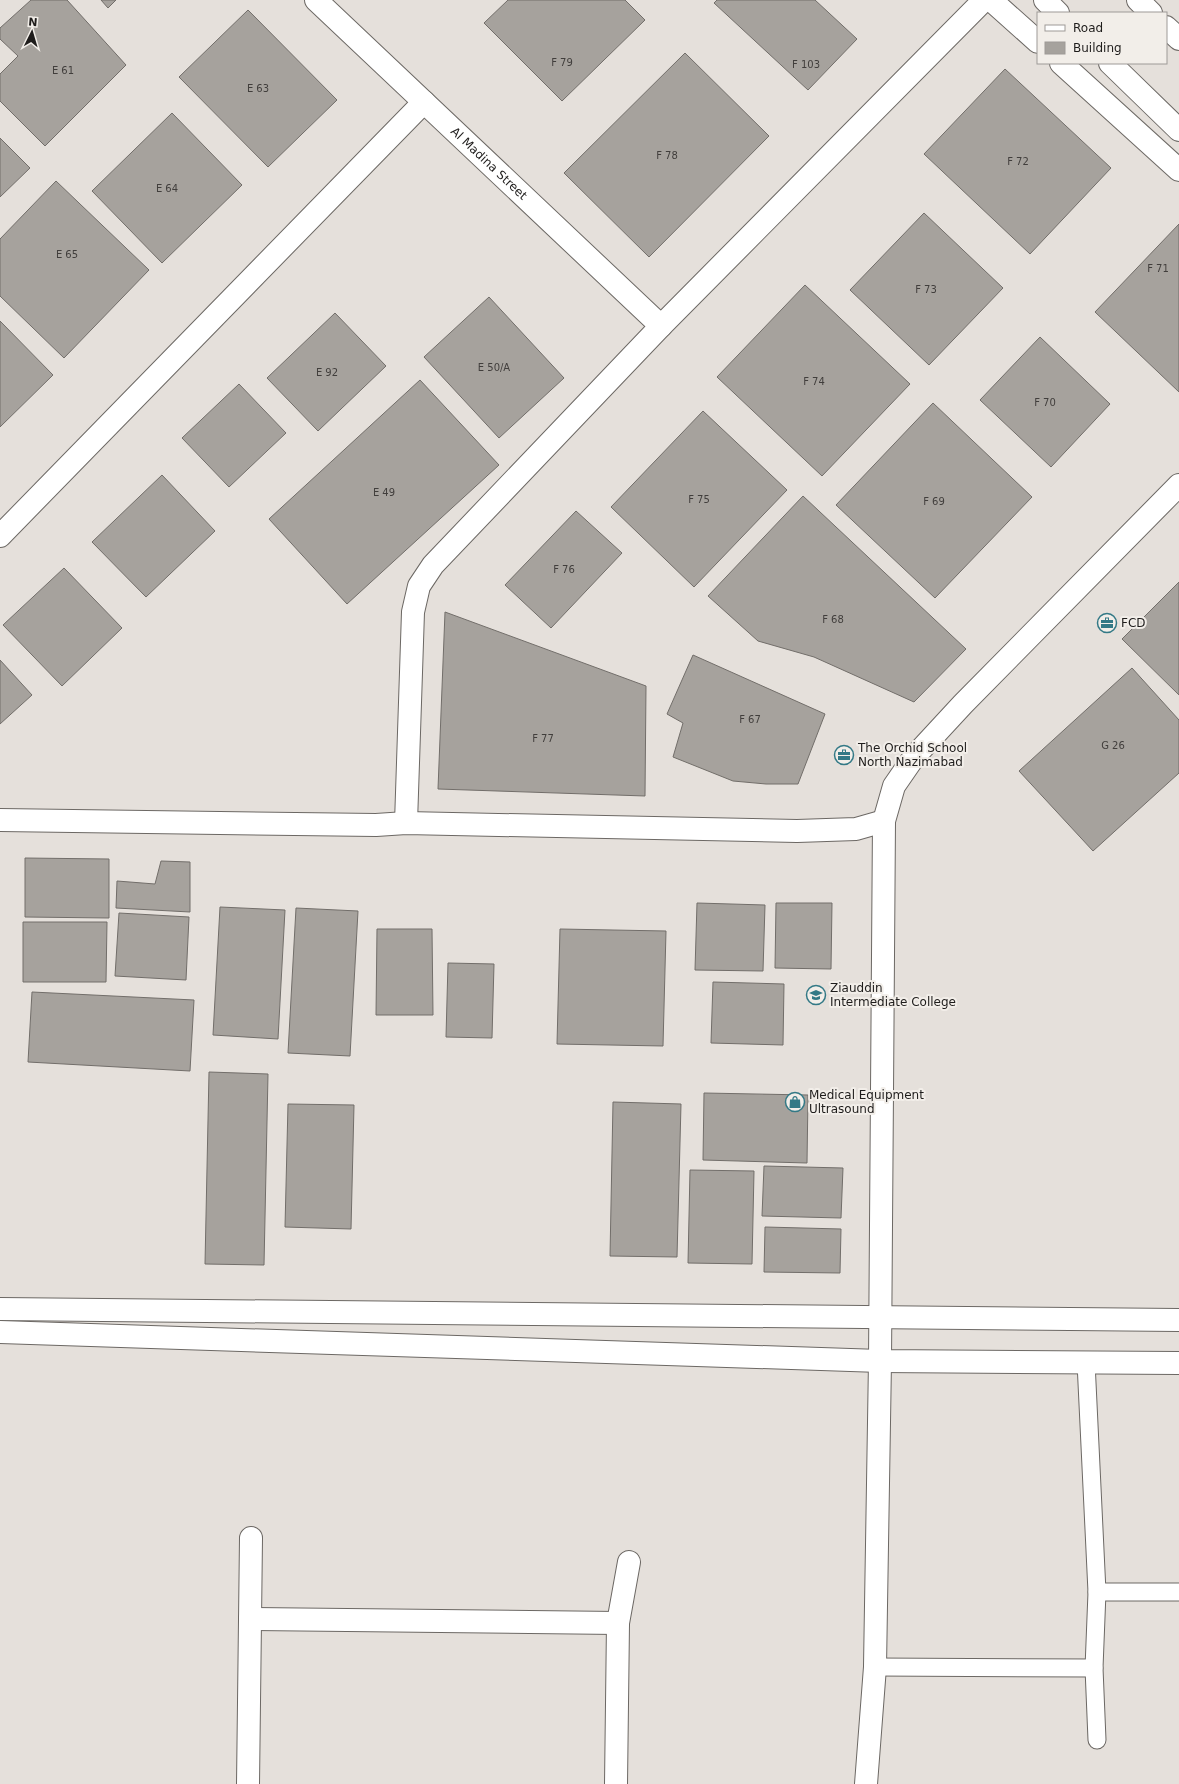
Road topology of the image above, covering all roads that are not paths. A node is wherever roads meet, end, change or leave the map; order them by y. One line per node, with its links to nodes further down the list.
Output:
1 (316, 0): 13 (street, Al Madina Street)
2 (984, 0): 16 (street)
3 (991, 0): 10 (street)
4 (1045, 0): 6 (street)
5 (1138, 0): 7 (street)
6 (1057, 12)
7 (1150, 12)
8 (1167, 28): 9 (street)
9 (1179, 40)
10 (1037, 41)
11 (1062, 64): 15 (street)
12 (1111, 64): 14 (street)
13 (424, 102): 16 (street, Al Madina Street); 18 (street)
14 (1179, 130)
15 (1179, 170)
16 (661, 326): 21 (street)
17 (1179, 485): 20 (street)
18 (0, 536)
19 (0, 820): 21 (street)
20 (884, 821): 21 (street); 23 (street)
21 (406, 823)
22 (0, 1308): 23 (street)
23 (879, 1317): 24 (street); 26 (street)
24 (1179, 1320)
25 (0, 1332): 26 (street)
26 (880, 1361): 27 (street); 35 (street)
27 (1086, 1362): 28 (street); 31 (lane)
28 (1179, 1363)
29 (251, 1538): 33 (street)
30 (629, 1562): 34 (street)
31 (1097, 1592): 32 (lane); 36 (lane)
32 (1179, 1592)
33 (250, 1619): 34 (street); 38 (street)
34 (618, 1623): 39 (street)
35 (875, 1667): 36 (lane); 40 (street)
36 (1094, 1668): 37 (lane)
37 (1097, 1740)
38 (248, 1784)
39 (616, 1784)
40 (866, 1784)

